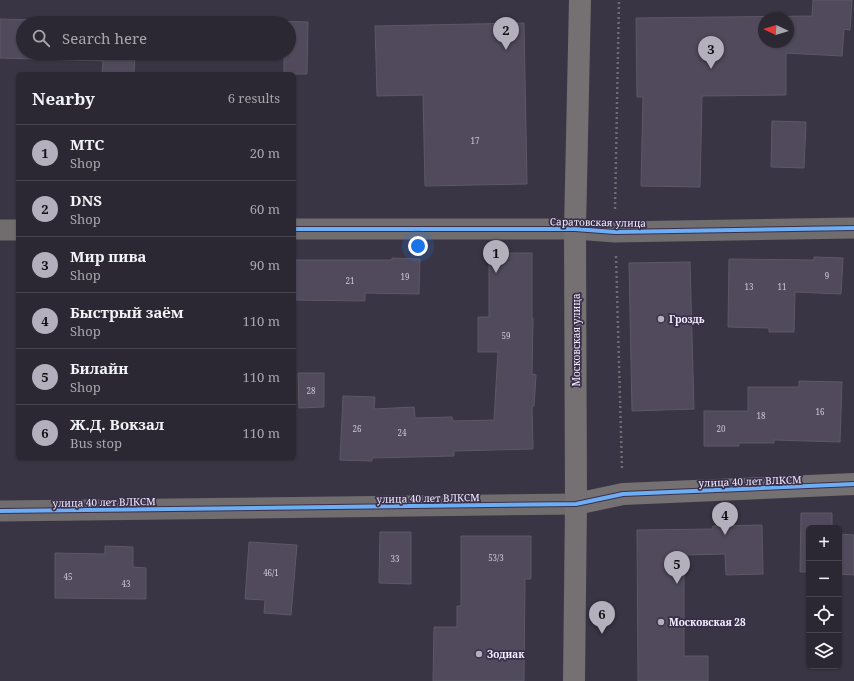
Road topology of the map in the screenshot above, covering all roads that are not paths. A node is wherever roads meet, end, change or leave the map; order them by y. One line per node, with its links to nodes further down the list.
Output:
1 (580, 0): 4 (main road, Московская улица)
2 (854, 228): 4 (street, Саратовская улица)
3 (296, 229): 4 (street, Саратовская улица)
4 (576, 229): 8 (main road, Московская улица)
5 (0, 230): 6 (street)
6 (16, 230)
7 (854, 484): 8 (main road, улица 40 лет ВЛКСМ)
8 (576, 504): 9 (street, улица 40 лет ВЛКСМ); 10 (main road, Московская улица)
9 (0, 511)
10 (574, 681)

